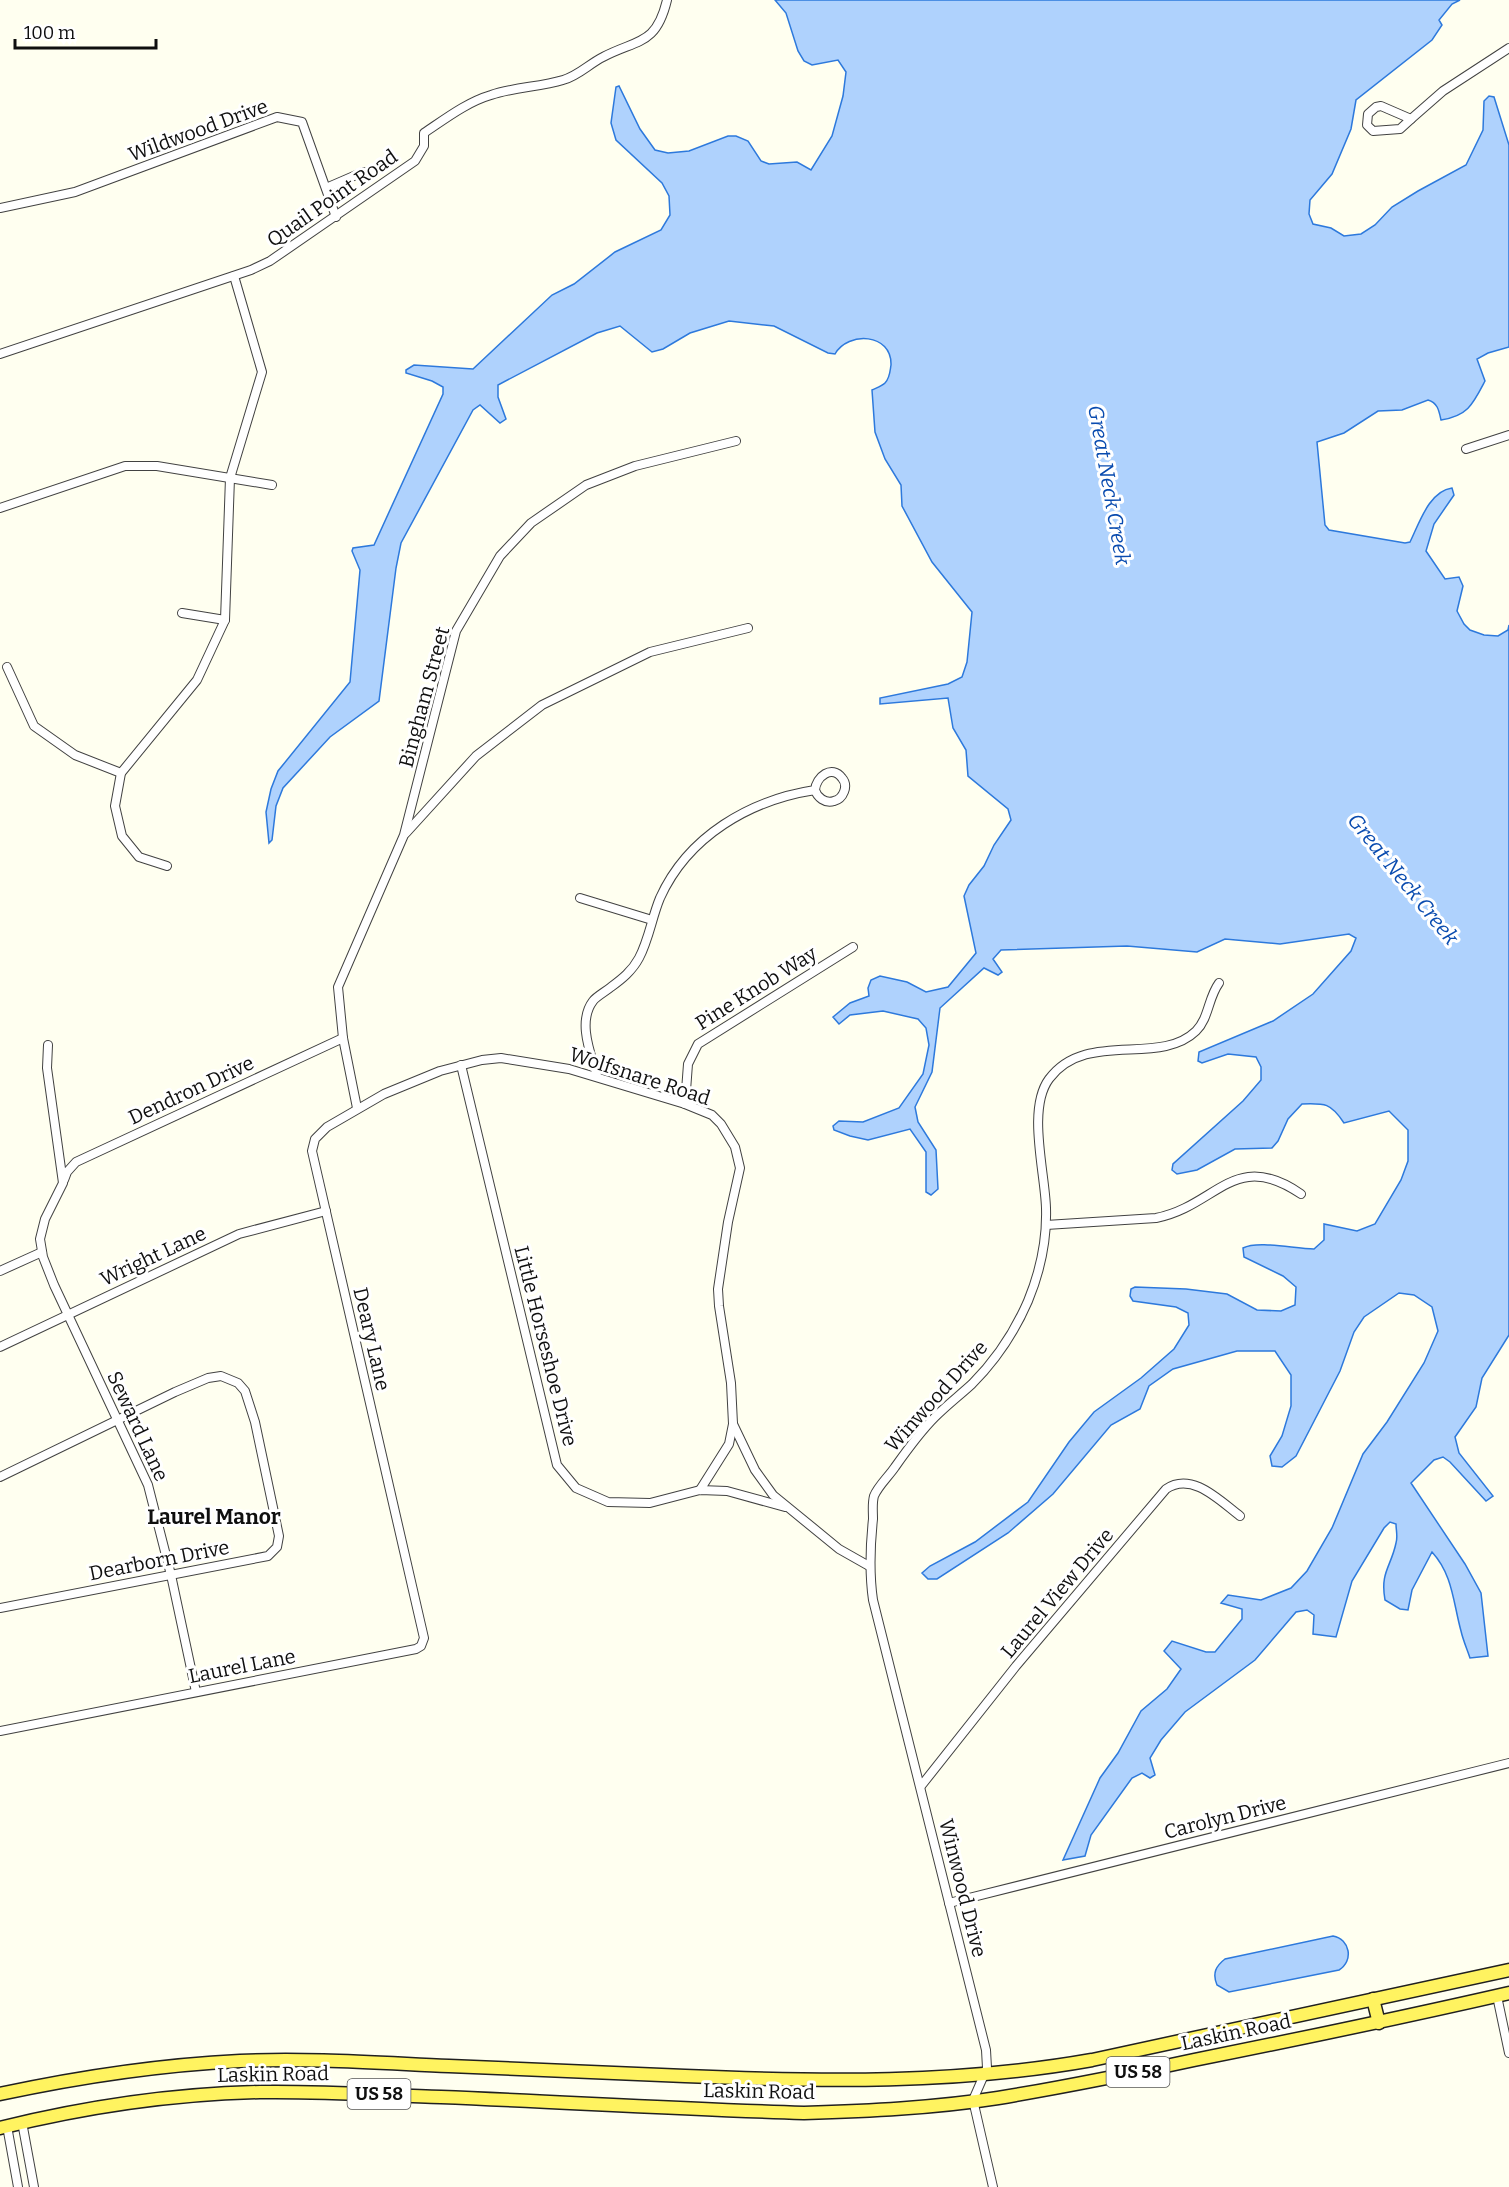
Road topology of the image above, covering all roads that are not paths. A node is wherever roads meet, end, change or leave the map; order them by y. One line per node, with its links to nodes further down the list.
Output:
1 (667, 0): 7 (street, Quail Point Road)
2 (1509, 48): 3 (street)
3 (1411, 119): 3 (street)
4 (363, 172): 5 (street)
5 (326, 188): 6 (street, Wildwood Drive); 7 (street)
6 (0, 208)
7 (336, 217): 8 (street, Quail Point Road)
8 (234, 276): 9 (street, Quail Point Road); 13 (street)
9 (0, 354)
10 (1509, 435): 12 (street)
11 (736, 441): 22 (street, Bingham Street)
12 (1466, 449)
13 (230, 478): 14 (street); 15 (street); 17 (street)
14 (272, 485)
15 (0, 508)
16 (182, 613): 17 (street)
17 (225, 620): 20 (street)
18 (748, 628): 22 (street)
19 (7, 667): 20 (street)
20 (121, 774): 23 (street)
21 (815, 790): 25 (street)
22 (404, 835): 28 (street, Bingham Street)
23 (167, 866)
24 (580, 898): 25 (street)
25 (652, 920): 31 (street)
26 (853, 947): 32 (street, Pine Knob Way)
27 (1219, 983): 38 (street, Winwood Drive)
28 (343, 1038): 33 (street, Bingham Street); 35 (street, Dendron Drive)
29 (48, 1045): 35 (street)
30 (461, 1065): 31 (street, Wolfsnare Road); 33 (street, Wolfsnare Road); 46 (street, Little Horseshoe Drive)
31 (597, 1076): 32 (street, Wolfsnare Road)
32 (686, 1104): 44 (street, Wolfsnare Road)
33 (357, 1108): 34 (street, Wolfsnare Road)
34 (339, 1120): 37 (street, Deary Lane)
35 (63, 1183): 39 (street, Dendron Drive)
36 (1301, 1194): 38 (street)
37 (326, 1211): 41 (street, Wright Lane); 51 (street, Deary Lane)
38 (1046, 1225): 49 (street, Winwood Drive)
39 (42, 1251): 40 (street); 41 (street, Seward Lane)
40 (0, 1271)
41 (68, 1315): 42 (street, Wright Lane); 43 (street, Seward Lane)
42 (0, 1347)
43 (118, 1420): 45 (street); 50 (street, Seward Lane); 50 (street, Dearborn Drive)
44 (733, 1424): 46 (street); 47 (street, Wolfsnare Road)
45 (0, 1477)
46 (700, 1490): 47 (street, Little Horseshoe Drive)
47 (786, 1507): 49 (street, Wolfsnare Road)
48 (1240, 1516): 56 (street, Laurel View Drive)
49 (869, 1566): 56 (street, Winwood Drive)
50 (171, 1575): 52 (street, Dearborn Drive); 53 (street, Seward Lane)
51 (409, 1577): 53 (street, Laurel Lane)
52 (0, 1608)
53 (196, 1692): 54 (street, Laurel Lane)
54 (0, 1731)
55 (1509, 1762): 57 (street, Carolyn Drive)
56 (921, 1786): 57 (street, Winwood Drive)
57 (949, 1903): 63 (street, Winwood Drive)
58 (1509, 1970): 60 (main road, Laskin Road / US 58)
59 (1503, 1994): 61 (main road, Laskin Road / US 58); 62 (street)
60 (1373, 1999): 61 (main road); 63 (main road, Laskin Road / US 58)
61 (1378, 2023): 65 (main road, Laskin Road / US 58)
62 (1509, 2054)
63 (986, 2074): 64 (main road, Laskin Road / US 58); 65 (street, Winwood Drive)
64 (0, 2094)
65 (973, 2100): 66 (main road, Laskin Road / US 58); 70 (street)
66 (22, 2122): 67 (main road, Laskin Road / US 58); 69 (street)
67 (3, 2127): 68 (street)
68 (18, 2187)
69 (34, 2187)
70 (993, 2187)

